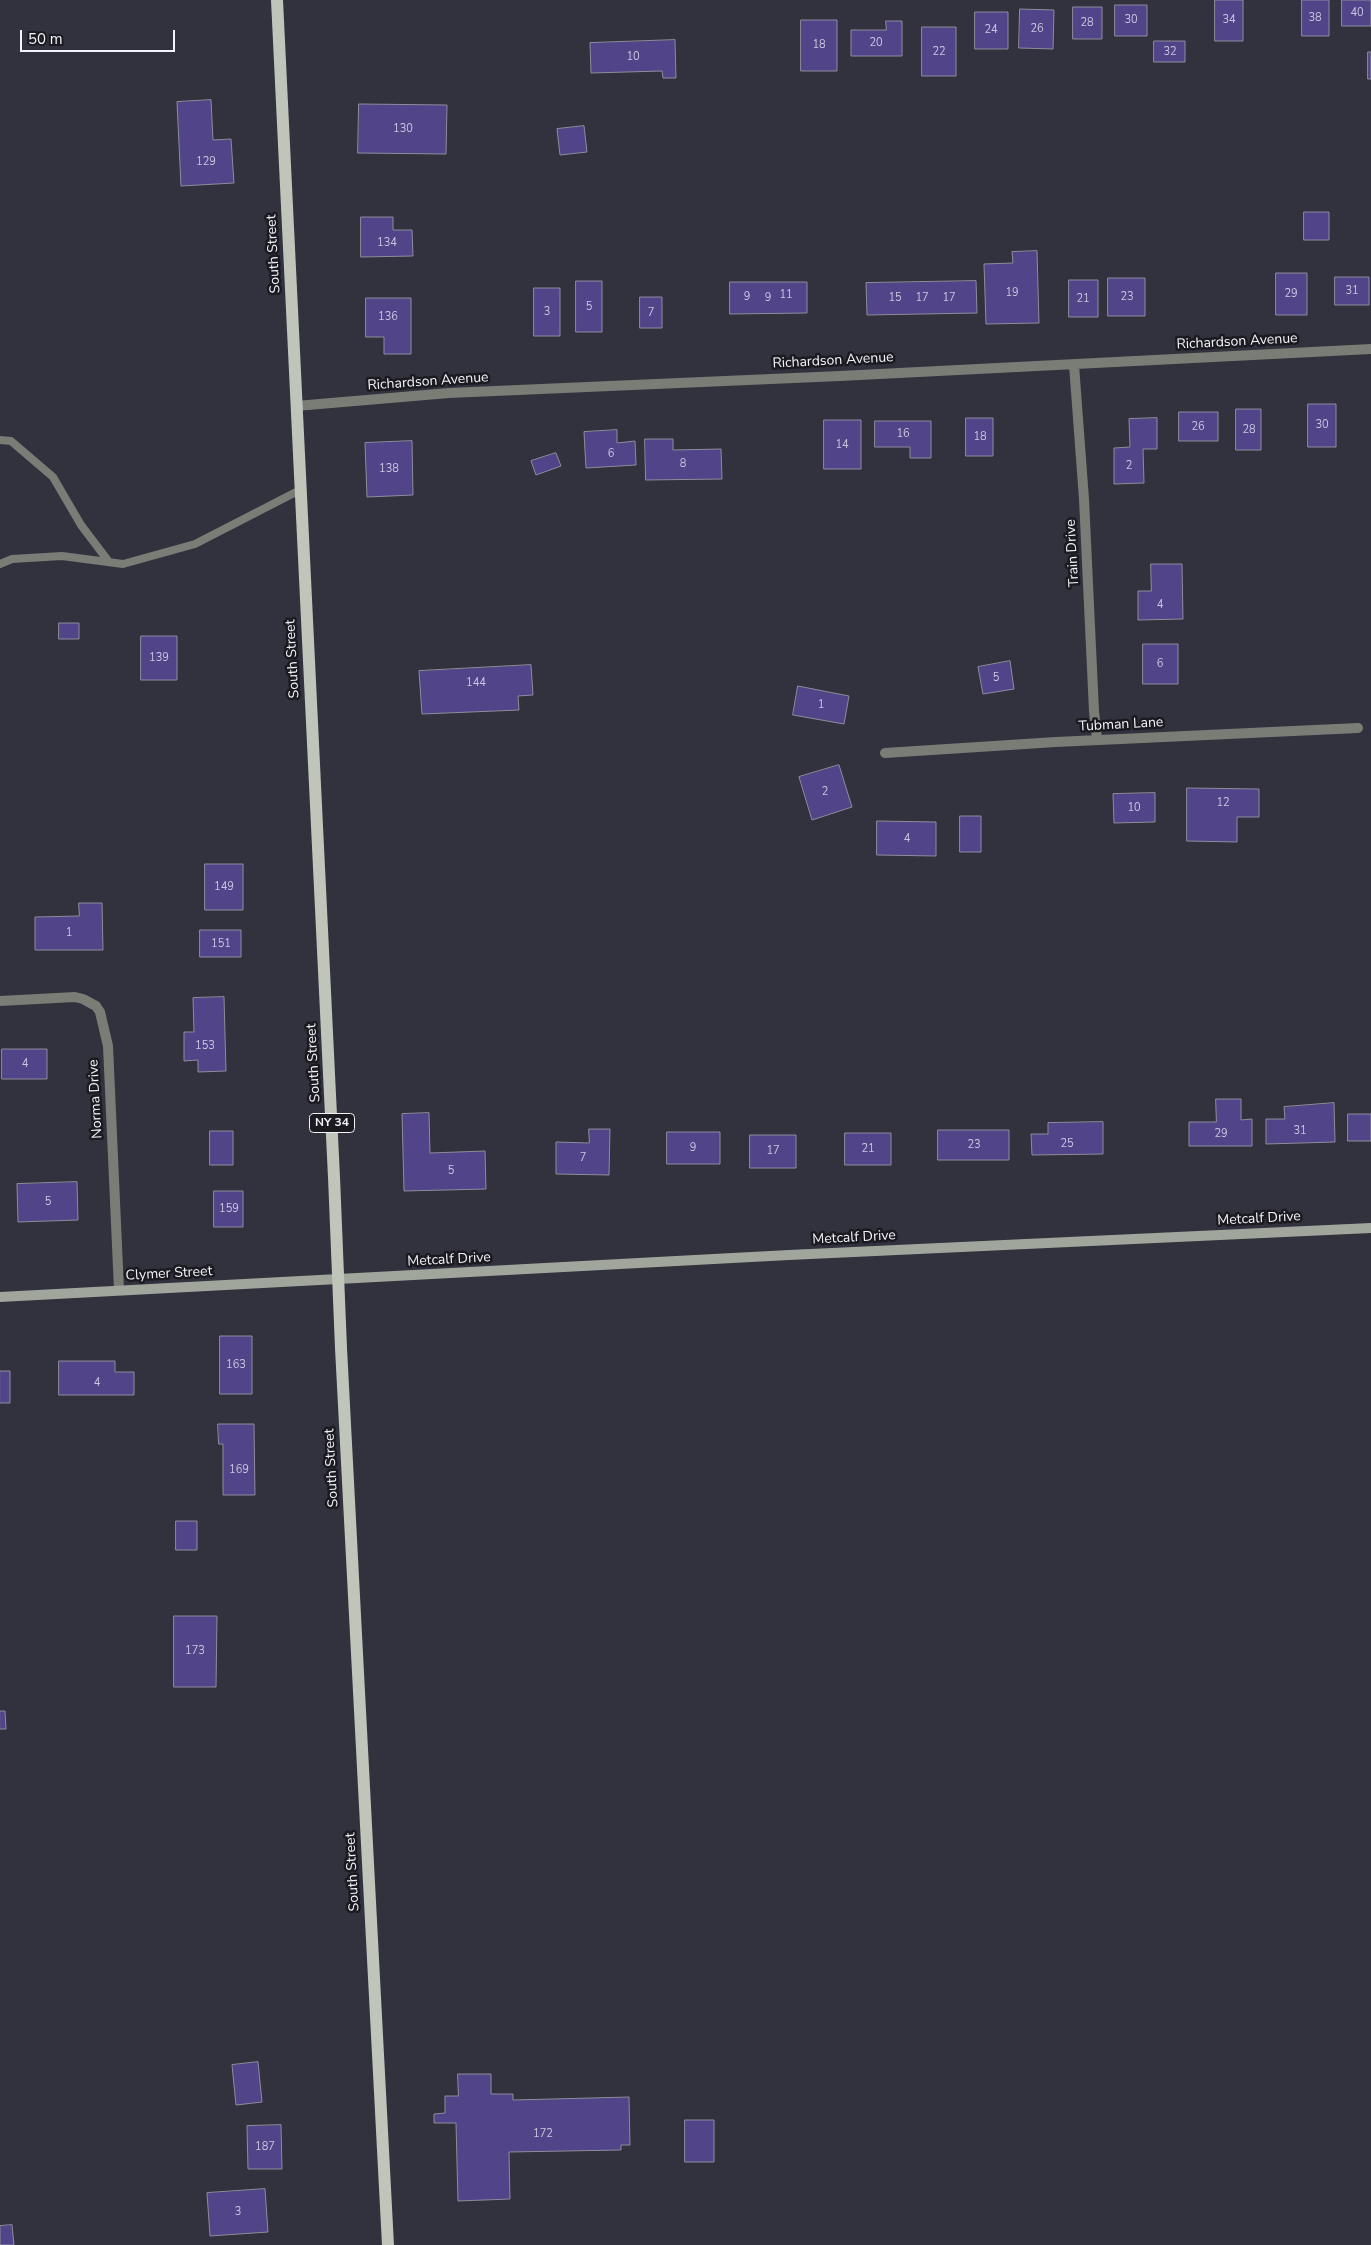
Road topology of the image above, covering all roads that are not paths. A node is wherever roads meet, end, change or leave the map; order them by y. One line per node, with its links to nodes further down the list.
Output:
1 (277, 0): 4 (main road, South Street / NY 34)
2 (1371, 349): 3 (street, Richardson Avenue)
3 (1074, 365): 4 (street, Richardson Avenue); 10 (street, Train Drive)
4 (296, 406): 6 (main road, South Street / NY 34)
5 (0, 440): 7 (lane)
6 (300, 490): 7 (lane); 14 (main road, South Street / NY 34)
7 (110, 562): 8 (lane)
8 (0, 564)
9 (1358, 728): 10 (street, Tubman Lane)
10 (1098, 740): 11 (street, Tubman Lane)
11 (885, 753)
12 (0, 1001): 15 (street, Norma Drive)
13 (1371, 1228): 14 (street, Metcalf Drive)
14 (338, 1280): 15 (street, Clymer Street); 17 (main road, South Street / NY 34)
15 (119, 1290): 16 (street, Clymer Street)
16 (0, 1297)
17 (388, 2245)

